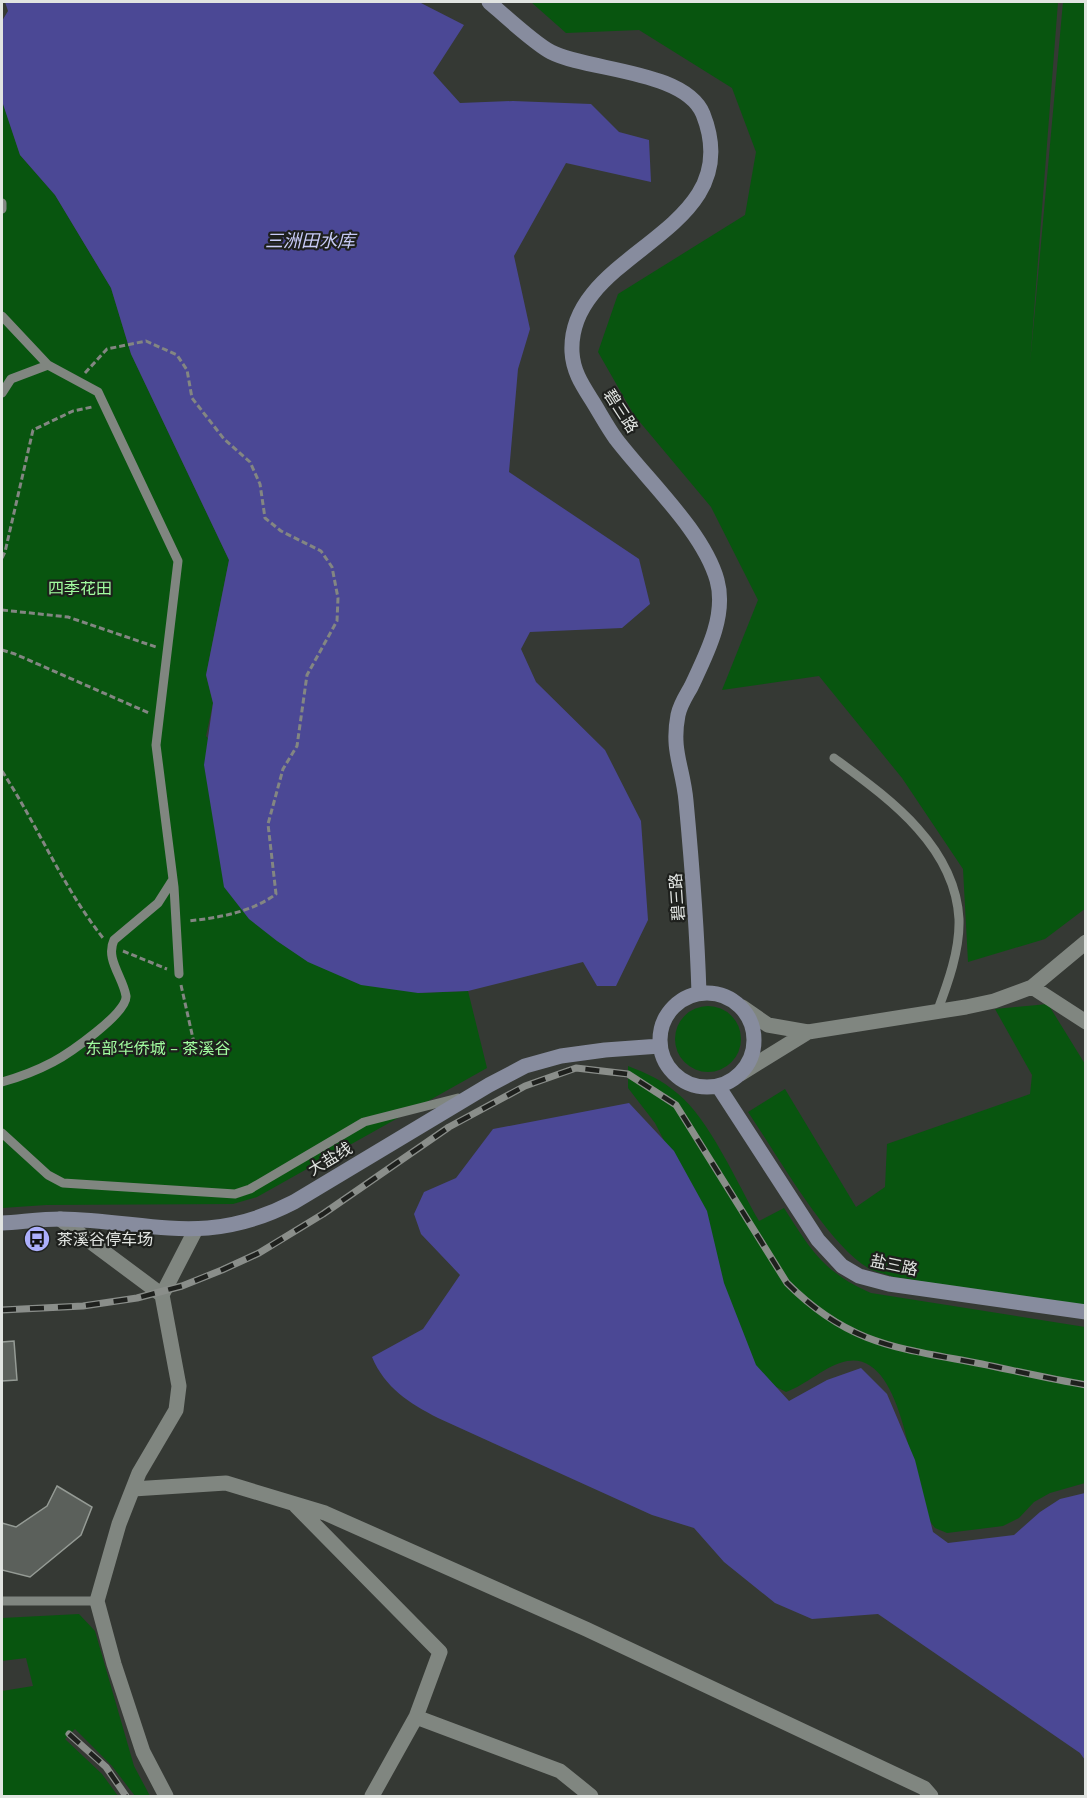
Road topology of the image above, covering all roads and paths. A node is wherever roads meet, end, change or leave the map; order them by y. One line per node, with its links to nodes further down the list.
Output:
1 (489, 2): 22 (main road, 碧三路)
2 (2, 203): 3 (lane)
3 (2, 209)
4 (2, 316): 5 (lane)
5 (48, 365): 6 (lane); 7 (lane)
6 (77, 381): 8 (lane); 17 (path)
7 (2, 393)
8 (104, 404): 9 (path); 12 (lane)
9 (2, 558)
10 (2, 609): 12 (path)
11 (2, 650): 13 (path)
12 (167, 651): 13 (lane)
13 (159, 718): 16 (lane)
14 (834, 758): 24 (lane)
15 (2, 771): 19 (path)
16 (173, 878): 17 (lane); 19 (lane)
17 (176, 922): 20 (lane)
18 (1086, 942): 21 (street)
19 (111, 945): 20 (path); 30 (lane)
20 (179, 974): 27 (path)
21 (1032, 987): 24 (street); 25 (street)
22 (699, 993): 23 (main road); 28 (main road)
23 (742, 1007): 26 (street); 29 (main road)
24 (937, 1012): 26 (street)
25 (1086, 1022)
26 (808, 1032): 29 (street)
27 (194, 1043)
28 (660, 1046): 31 (main road); 32 (main road, 大盐线)
29 (740, 1074): 31 (main road)
30 (2, 1082)
31 (718, 1086): 38 (main road, 盐三路)
32 (472, 1095): 33 (lane); 36 (main road, 大盐线)
33 (2, 1133)
34 (60, 1219): 35 (main road, 大盐线); 36 (main road, 大盐线); 37 (street)
35 (2, 1223)
36 (195, 1231): 37 (street)
37 (162, 1295): 39 (street)
38 (1086, 1312)
39 (133, 1489): 40 (street); 42 (street)
40 (293, 1504): 43 (street); 47 (street)
41 (2, 1601): 42 (lane)
42 (97, 1601): 44 (street)
43 (416, 1717): 45 (street); 46 (street)
44 (166, 1797)
45 (372, 1797)
46 (591, 1797)
47 (931, 1797)

